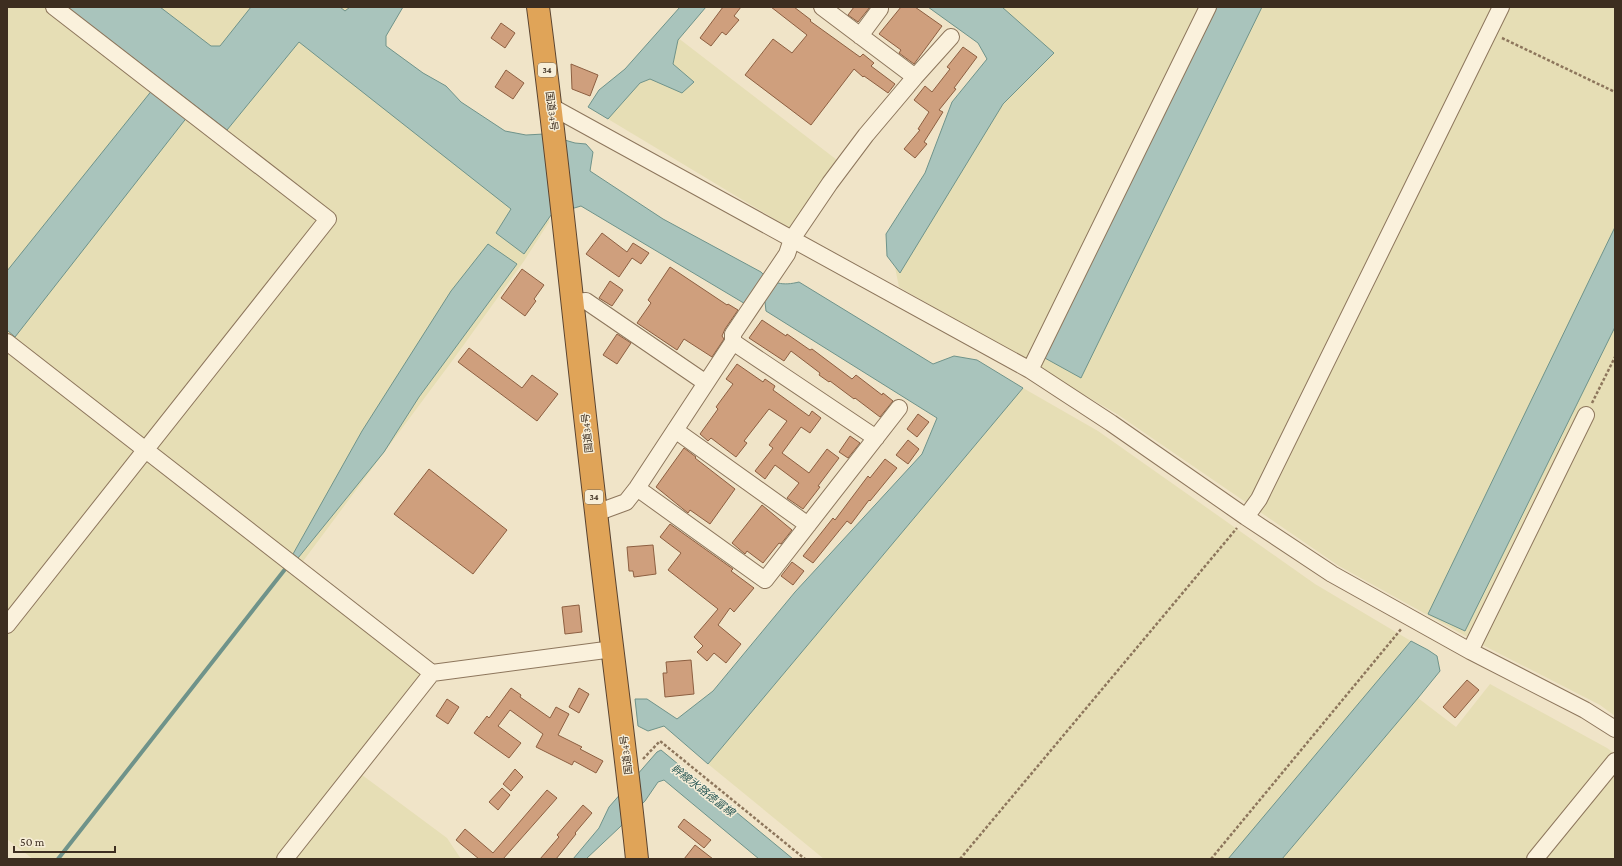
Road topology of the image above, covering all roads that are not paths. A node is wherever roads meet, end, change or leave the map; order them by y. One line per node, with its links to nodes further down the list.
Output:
1 (54, 7): 21 (street)
2 (538, 7): 10 (highway, 国道34号 / 34)
3 (822, 7): 7 (street)
4 (1208, 7): 15 (street)
5 (1501, 7): 24 (street)
6 (880, 9): 7 (street)
7 (860, 36): 9 (street)
8 (951, 37): 9 (street)
9 (915, 77): 11 (street)
10 (552, 107): 11 (street); 12 (highway, 国道34号 / 34)
11 (792, 239): 14 (street); 15 (street)
12 (573, 302): 16 (street); 23 (highway, 国道34号 / 34)
13 (7, 342): 21 (street)
14 (733, 342): 16 (street); 20 (street)
15 (1030, 370): 24 (street)
16 (706, 383): 19 (street)
17 (899, 408): 20 (street)
18 (1586, 415): 28 (street)
19 (675, 430): 22 (street); 25 (street)
20 (876, 438): 25 (street)
21 (145, 450): 26 (street); 29 (street)
22 (637, 488): 23 (street); 25 (street)
23 (596, 513): 27 (highway, 国道34号 / 34)
24 (1246, 517): 28 (street)
25 (808, 525)
26 (7, 625)
27 (614, 649): 29 (street); 33 (highway, 国道34号 / 34)
28 (1470, 651): 30 (street)
29 (432, 673): 32 (street)
30 (1615, 730)
31 (1615, 761): 34 (street)
32 (285, 859)
33 (637, 859)
34 (1535, 859)

